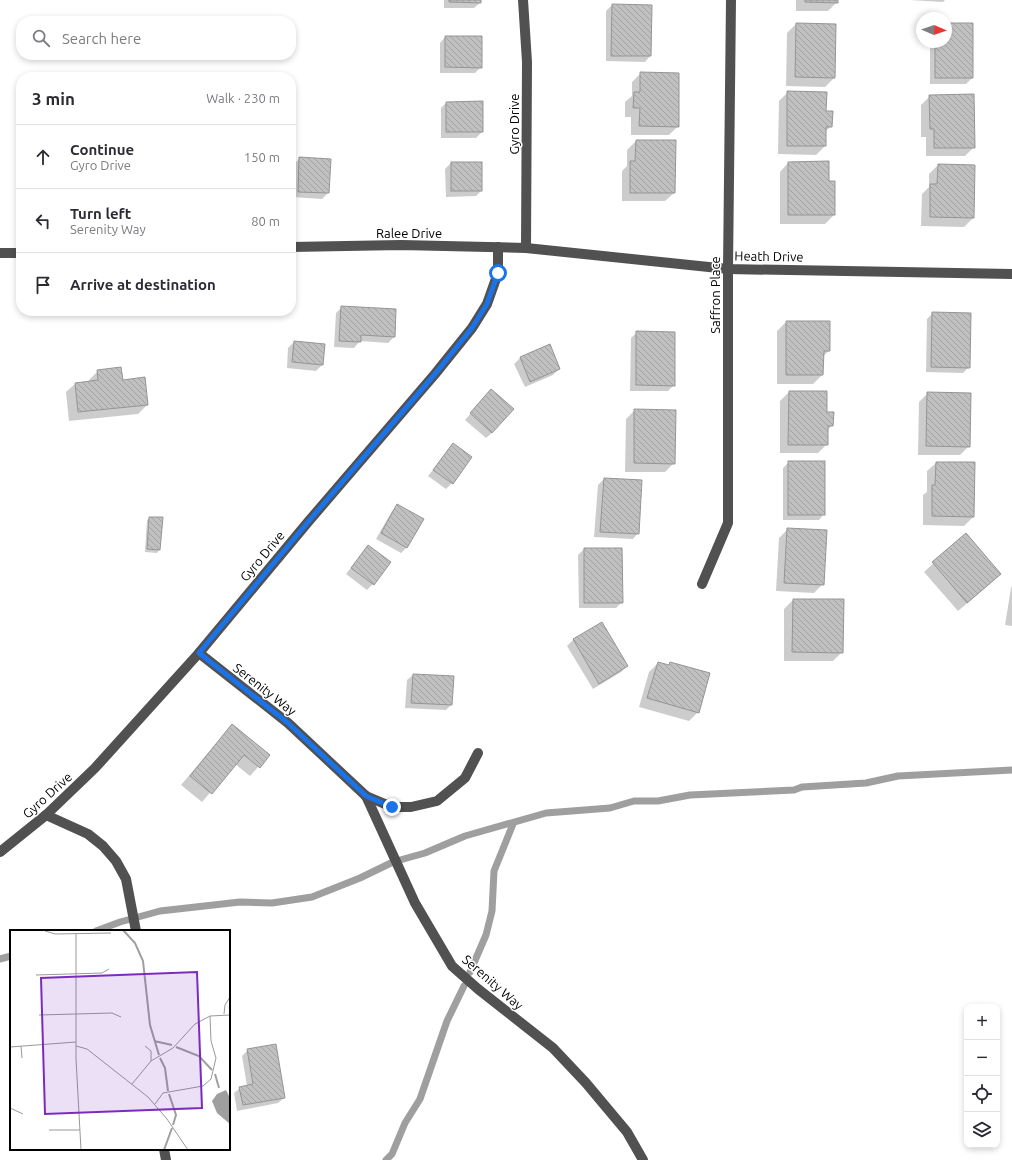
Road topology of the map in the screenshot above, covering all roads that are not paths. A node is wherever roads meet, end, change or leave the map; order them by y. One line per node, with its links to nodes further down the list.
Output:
1 (523, 0): 5 (street, Gyro Drive)
2 (732, 0): 8 (street, Saffron Place)
3 (296, 247): 4 (street, Ralee Drive)
4 (498, 247): 5 (street, Ralee Drive); 11 (street, Gyro Drive)
5 (526, 248): 8 (street, Heath Drive)
6 (0, 253): 7 (street)
7 (16, 253)
8 (728, 269): 9 (street, Heath Drive); 10 (street, Saffron Place)
9 (1012, 274)
10 (702, 584)
11 (199, 653): 13 (street, Serenity Way); 14 (street, Gyro Drive)
12 (478, 753): 13 (street, Serenity Way)
13 (366, 796): 19 (street, Serenity Way)
14 (46, 815): 15 (street, Gyro Drive); 16 (street)
15 (0, 852)
16 (136, 930)
17 (164, 1150): 18 (street)
18 (166, 1160)
19 (643, 1160)

